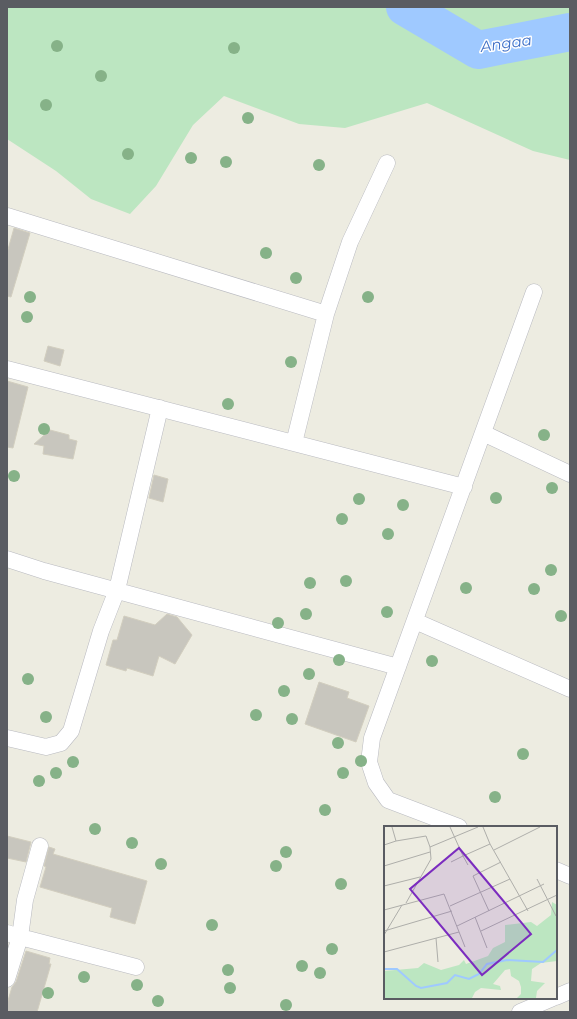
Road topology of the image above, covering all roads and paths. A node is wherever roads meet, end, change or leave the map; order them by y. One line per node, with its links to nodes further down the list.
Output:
1 (387, 163): 4 (street)
2 (7, 216): 4 (street)
3 (534, 292): 7 (street)
4 (326, 314): 8 (street)
5 (7, 369): 6 (street)
6 (160, 408): 8 (street); 12 (street)
7 (483, 433): 9 (street); 10 (street)
8 (294, 443): 10 (street)
9 (570, 474)
10 (464, 487): 13 (street)
11 (7, 559): 12 (street)
12 (117, 590): 14 (street); 16 (street)
13 (415, 621): 14 (street); 15 (street)
14 (398, 667): 17 (street)
15 (570, 689)
16 (7, 738)
17 (456, 826)
18 (40, 846): 21 (street)
19 (557, 870): 20 (street)
20 (570, 876)
21 (13, 935): 22 (street); 23 (street)
22 (136, 967)
23 (7, 979)
24 (570, 991): 25 (street)
25 (557, 997)
26 (551, 999): 27 (street)
27 (520, 1012)

